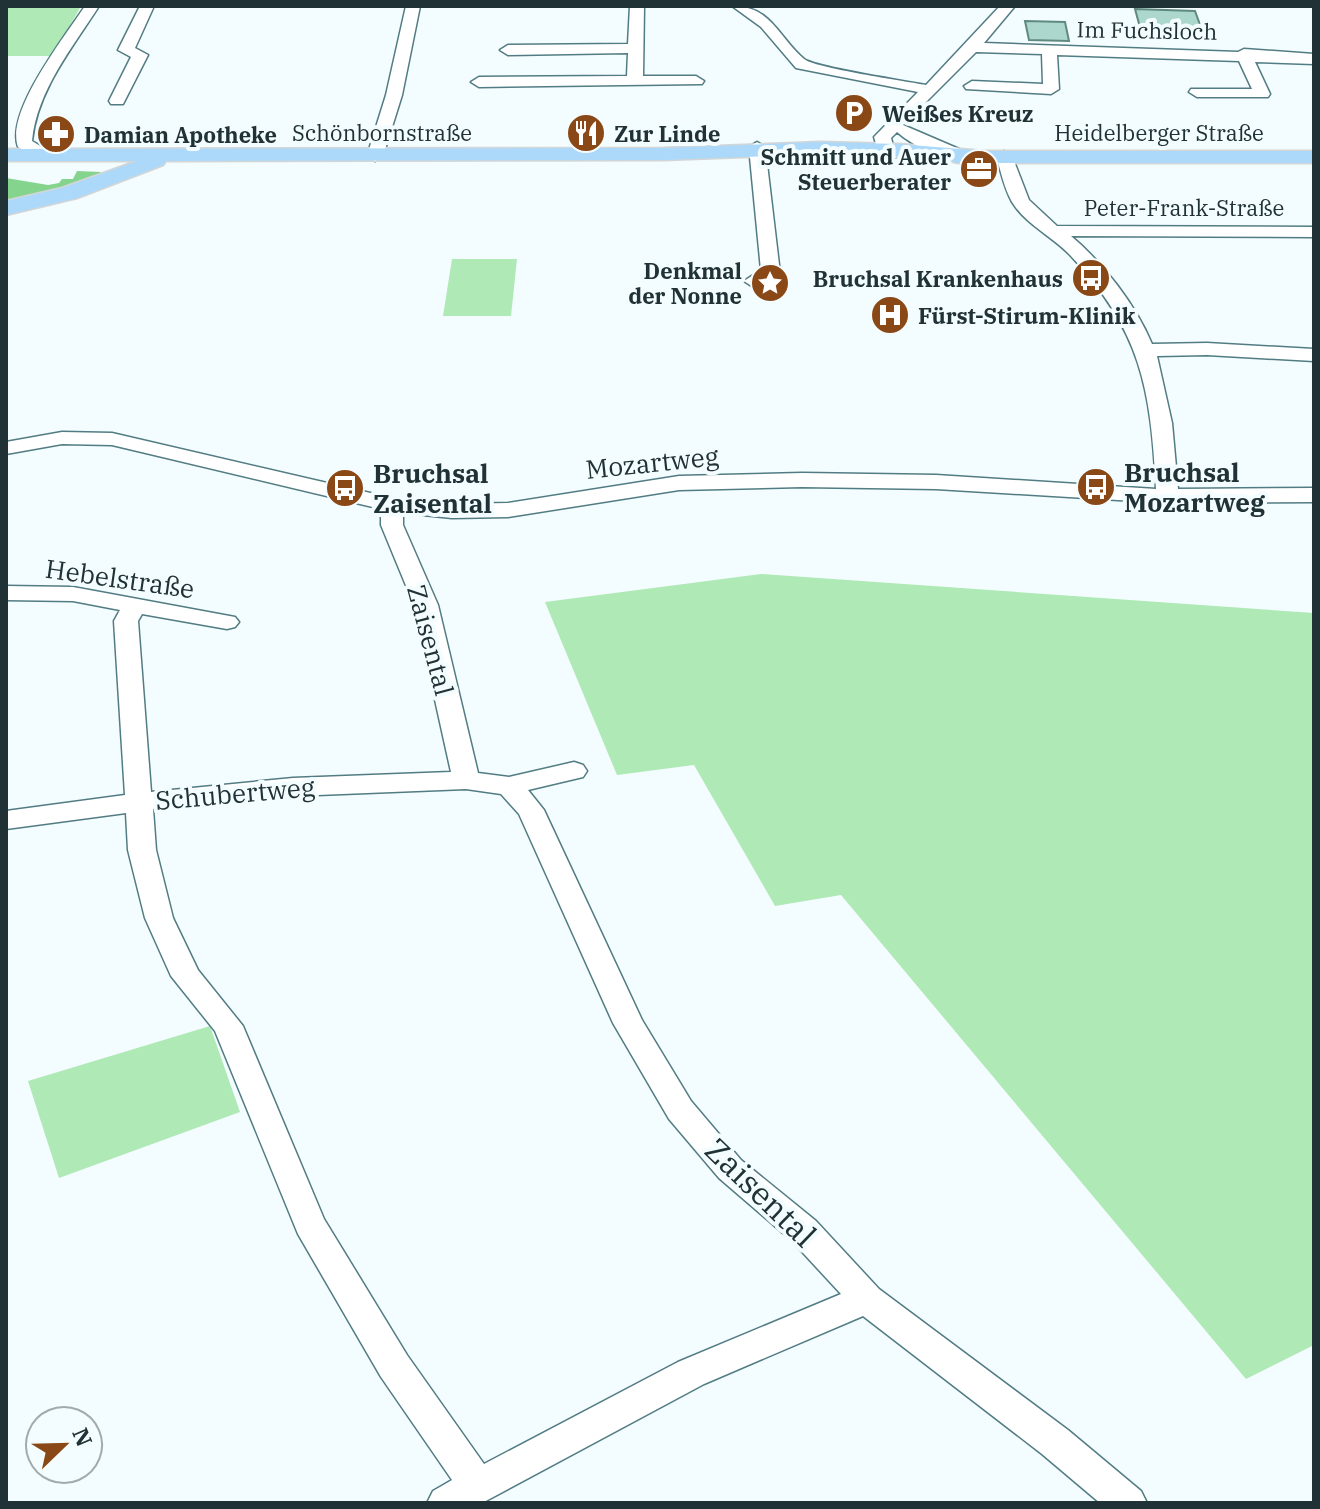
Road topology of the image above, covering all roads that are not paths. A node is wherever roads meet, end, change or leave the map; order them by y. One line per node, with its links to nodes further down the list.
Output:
1 (92, 6): 30 (street)
2 (147, 6): 21 (street)
3 (413, 6): 31 (street)
4 (637, 6): 8 (street)
5 (739, 6): 16 (street)
6 (1008, 6): 7 (street)
7 (973, 47): 9 (street, Im Fuchsloch); 13 (street)
8 (635, 48): 10 (street); 14 (street)
9 (1049, 49): 11 (street, Im Fuchsloch); 18 (street, Im Fuchsloch)
10 (508, 50)
11 (1244, 54): 12 (street, Im Fuchsloch); 20 (street, Im Fuchsloch)
12 (1314, 59)
13 (948, 72): 16 (street); 19 (street)
14 (635, 81): 15 (street); 17 (street)
15 (696, 81)
16 (884, 81): 19 (street)
17 (479, 82)
18 (972, 86)
19 (930, 90): 22 (street)
20 (1197, 92)
21 (117, 101)
22 (903, 124): 24 (street); 25 (street)
23 (758, 152): 24 (main road, Schönbornstraße); 31 (main road, Schönbornstraße); 38 (street)
24 (888, 153): 25 (main road); 29 (main road)
25 (953, 153): 29 (main road)
26 (7, 155): 30 (main road, Schönbornstraße)
27 (85, 155): 28 (main road, Schönbornstraße); 30 (main road, Schönbornstraße); 34 (main road)
28 (183, 155): 31 (main road, Schönbornstraße); 34 (main road)
29 (978, 155): 32 (main road, Heidelberger Straße)
30 (49, 156)
31 (375, 156)
32 (1004, 156): 33 (main road, Heidelberger Straße); 36 (street)
33 (1314, 157)
34 (94, 186): 35 (main road)
35 (6, 208)
36 (1054, 231): 37 (street, Peter-Frank-Straße); 39 (street)
37 (1314, 232)
38 (753, 281)
39 (1148, 350): 40 (street); 43 (street)
40 (1314, 355)
41 (6, 448): 44 (street, Mozartweg)
42 (1314, 495): 43 (street, Mozartweg)
43 (1167, 496): 44 (street, Mozartweg)
44 (392, 505): 49 (street, Zaisental)
45 (6, 593): 46 (street, Hebelstraße)
46 (134, 605): 47 (street, Hebelstraße); 51 (street)
47 (227, 622)
48 (574, 771): 50 (street)
49 (466, 780): 50 (street); 51 (street, Schubertweg)
50 (509, 786): 53 (street, Zaisental)
51 (137, 801): 52 (street, Schubertweg); 54 (street)
52 (6, 820)
53 (867, 1299): 54 (street); 56 (street, Zaisental)
54 (477, 1485): 55 (street)
55 (446, 1503)
56 (1128, 1503)

